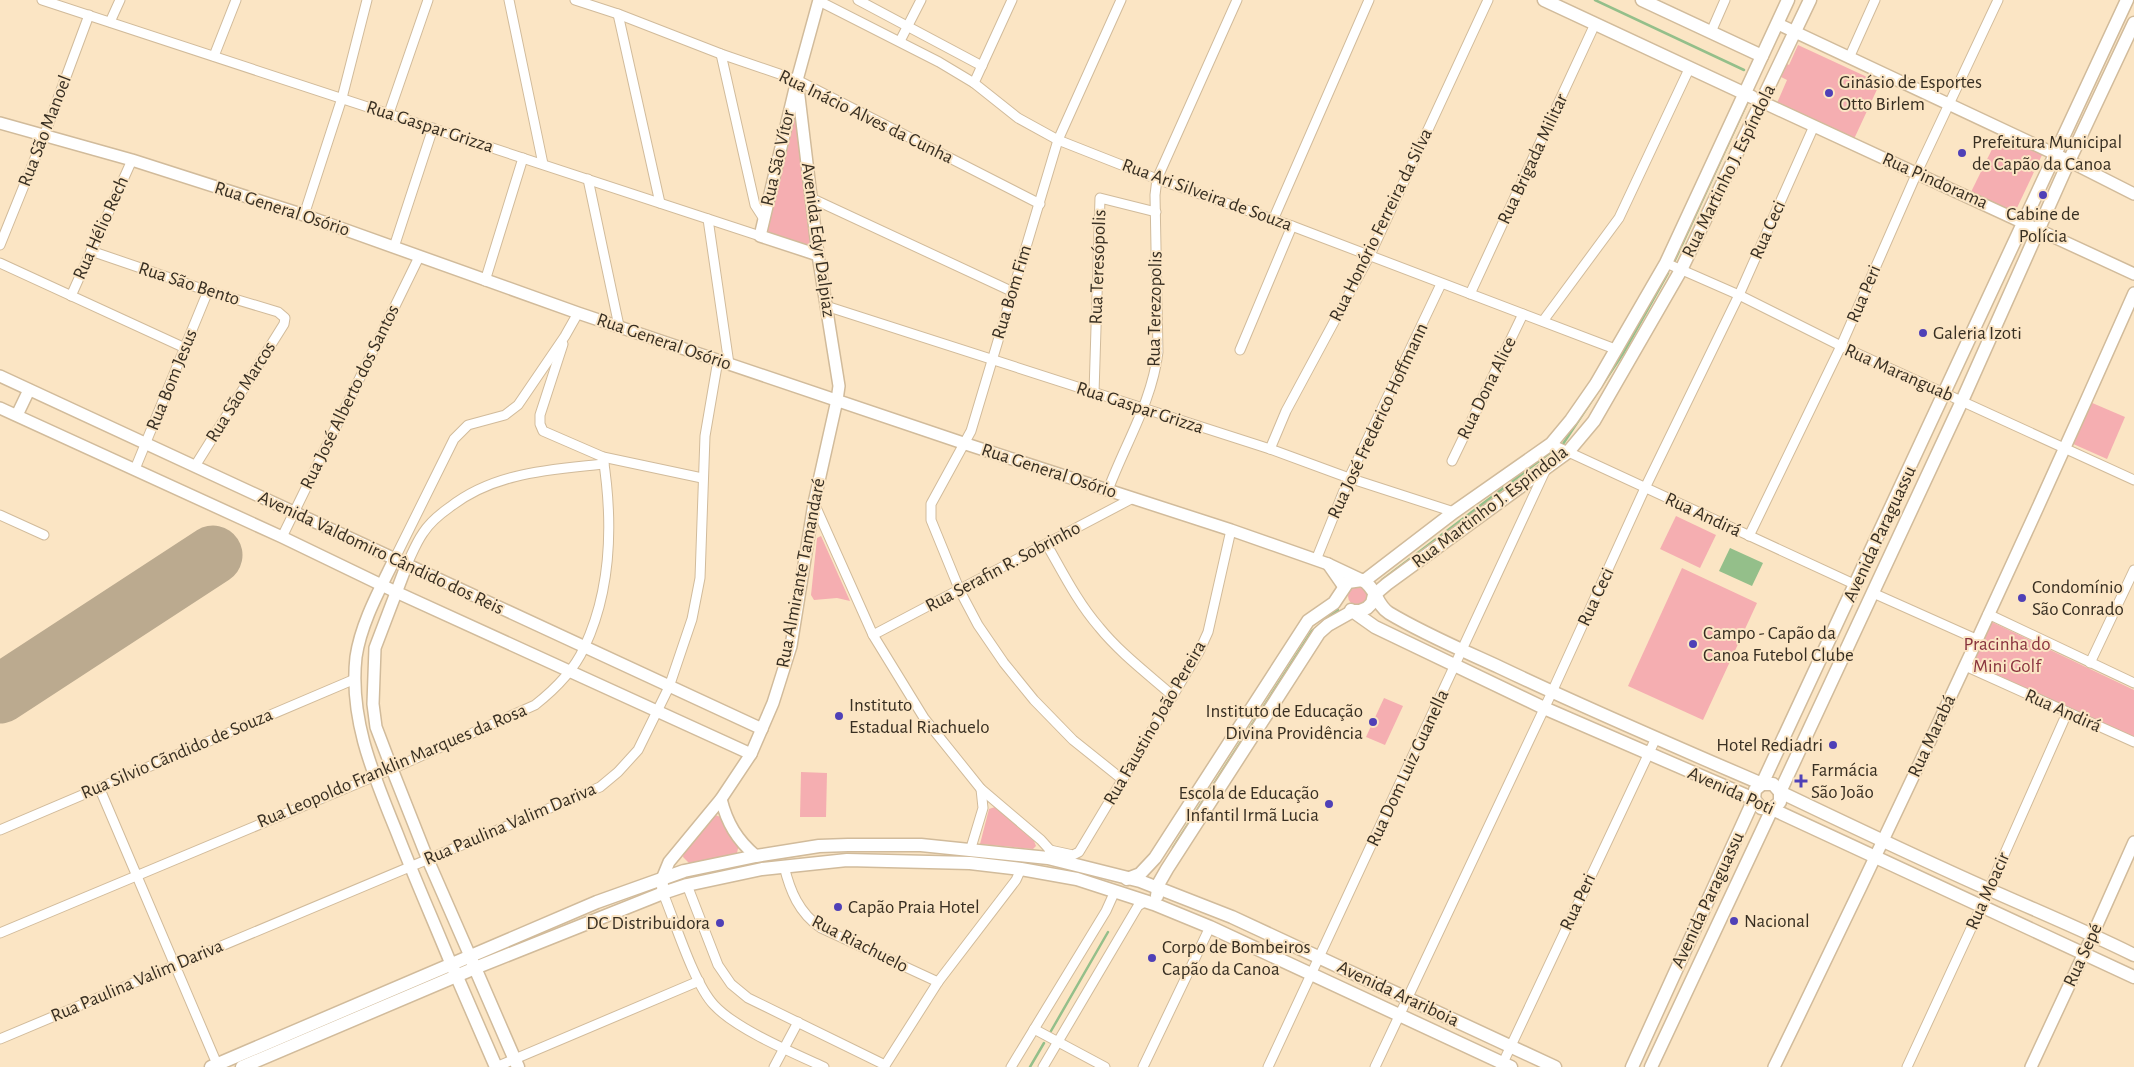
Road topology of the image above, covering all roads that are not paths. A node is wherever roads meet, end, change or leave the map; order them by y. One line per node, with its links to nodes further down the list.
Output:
1 (42, 0): 25 (street, Rua Gaspar Grizza)
2 (120, 0): 26 (street)
3 (236, 0): 35 (street)
4 (367, 0): 43 (street)
5 (428, 0): 46 (street)
6 (510, 0): 56 (street)
7 (575, 0): 24 (street, Rua Inácio Alves da Cunha)
8 (819, 0): 33 (street, Rua Ari Silveira de Souza); 40 (street, Rua São Vítor)
9 (858, 0): 30 (street)
10 (921, 0): 30 (street)
11 (1012, 0): 38 (street)
12 (1121, 0): 51 (street, Rua Bom Fim)
13 (1237, 0): 59 (street)
14 (1369, 0): 68 (street)
15 (1488, 0): 77 (street, Rua Honório Ferreira da Silva)
16 (1544, 0): 28 (main road)
17 (1642, 0): 31 (main road)
18 (1725, 0): 31 (street)
19 (1788, 0): 29 (main road, Rua Martinho J. Espíndola)
20 (1810, 0): 32 (main road, Rua Martinho J. Espíndola)
21 (1874, 0): 37 (street)
22 (1998, 0): 45 (street, Rua Peri)
23 (2128, 0): 52 (main road, Avenida Paraguassu)
24 (618, 14): 34 (street, Rua Inácio Alves da Cunha); 62 (street)
25 (89, 15): 26 (street, Rua Gaspar Grizza); 50 (street, Rua São Manoel)
26 (110, 22): 35 (street, Rua Gaspar Grizza)
27 (2134, 23): 55 (main road, Avenida Paraguassu)
28 (1595, 24): 39 (main road); 88 (street, Rua Brigada Militar)
29 (1778, 24): 32 (street); 36 (main road, Rua Martinho J. Espíndola)
30 (909, 26): 33 (street); 38 (street)
31 (1711, 32): 36 (main road)
32 (1795, 34): 37 (street); 44 (main road, Rua Martinho J. Espíndola)
33 (900, 42): 41 (street, Rua Ari Silveira de Souza)
34 (721, 54): 40 (street, Rua Inácio Alves da Cunha); 67 (street)
35 (214, 56): 43 (street, Rua Gaspar Grizza)
36 (1762, 56): 42 (main road, Rua Martinho J. Espíndola)
37 (1849, 58): 45 (street)
38 (982, 66): 41 (street)
39 (1690, 67): 42 (main road); 95 (street)
40 (797, 80): 61 (street, Avenida Edyr Dalpiaz); 63 (street, Rua Inácio Alves da Cunha); 67 (street, Rua São Vítor)
41 (974, 83): 51 (street, Rua Ari Silveira de Souza)
42 (1745, 94): 44 (main road); 80 (main road, Rua Martinho J. Espíndola)
43 (342, 98): 46 (street, Rua Gaspar Grizza); 65 (street)
44 (1762, 102): 48 (street, Rua Pindorama); 81 (main road, Rua Martinho J. Espíndola)
45 (1948, 104): 52 (street); 57 (street, Rua Peri)
46 (389, 113): 49 (street, Rua Gaspar Grizza)
47 (0, 122): 50 (street, Rua General Osório)
48 (1814, 126): 57 (street, Rua Pindorama); 90 (street, Rua Ceci)
49 (433, 128): 53 (street, Rua Gaspar Grizza); 74 (street)
50 (44, 136): 54 (street, Rua General Osório); 73 (street, Rua São Manoel)
51 (1058, 140): 59 (street, Rua Ari Silveira de Souza); 63 (street, Rua Bom Fim)
52 (2055, 154): 55 (street); 69 (main road, Avenida Paraguassu)
53 (523, 158): 56 (street, Rua Gaspar Grizza); 83 (street)
54 (132, 160): 65 (street, Rua General Osório); 75 (street, Rua Hélio Rech)
55 (2069, 161): 60 (street); 71 (main road, Avenida Paraguassu)
56 (543, 164): 58 (street, Rua Gaspar Grizza)
57 (1916, 172): 69 (street, Rua Pindorama); 98 (street, Rua Peri)
58 (588, 179): 62 (street, Rua Gaspar Grizza); 96 (street)
59 (1157, 179): 64 (street, Rua Terezopolis); 68 (street, Rua Ari Silveira de Souza)
60 (2134, 194)
61 (811, 198): 76 (street, Avenida Edyr Dalpiaz); 86 (street)
62 (660, 203): 66 (street, Rua Gaspar Grizza)
63 (1040, 204): 86 (street, Rua Bom Fim)
64 (1156, 212): 107 (street, Rua Teresópolis); 112 (street, Rua Terezopolis)
65 (304, 216): 74 (street, Rua General Osório)
66 (708, 219): 72 (street, Rua Gaspar Grizza); 104 (street)
67 (764, 219): 72 (street, Rua São Vítor)
68 (1273, 220): 70 (street, Rua Ari Silveira de Souza)
69 (2023, 221): 71 (street, Rua Pindorama); 108 (main road, Avenida Paraguassu)
70 (1292, 226): 77 (street, Rua Ari Silveira de Souza); 101 (street)
71 (2040, 229): 82 (street, Rua Pindorama); 110 (main road, Avenida Paraguassu)
72 (760, 236): 76 (street, Rua Gaspar Grizza)
73 (0, 245)
74 (394, 247): 78 (street, Rua General Osório)
75 (91, 251): 85 (street, Rua São Bento); 89 (street, Rua Hélio Rech)
76 (818, 255): 91 (street, Avenida Edyr Dalpiaz)
77 (1370, 255): 84 (street, Rua Ari Silveira de Souza); 118 (street, Rua Honório Ferreira da Silva)
78 (419, 257): 83 (street, Rua General Osório); 132 (street, Rua José Alberto dos Santos)
79 (0, 263): 89 (street)
80 (1666, 263): 81 (street, Rua Maranguab); 100 (main road, Rua Martinho J. Espíndola)
81 (1681, 270): 90 (street, Rua Maranguab); 119 (main road, Rua Martinho J. Espíndola)
82 (2134, 274)
83 (485, 281): 92 (street, Rua General Osório)
84 (1442, 284): 88 (street, Rua Ari Silveira de Souza); 126 (street, Rua José Frederico Hoffmann)
85 (208, 291): 94 (street, Rua São Bento); 99 (street, Rua Bom Jesus)
86 (1011, 291): 103 (street, Rua Bom Fim)
87 (2134, 293): 117 (street, Rua Marabá)
88 (1470, 294): 93 (street, Rua Ari Silveira de Souza)
89 (71, 296): 99 (street)
90 (1739, 296): 98 (street, Rua Maranguab); 128 (street, Rua Ceci)
91 (826, 306): 103 (street, Rua Gaspar Grizza); 109 (street, Avenida Edyr Dalpiaz)
92 (578, 313): 96 (street, Rua General Osório); 97 (street)
93 (1522, 314): 95 (street, Rua Ari Silveira de Souza); 121 (street, Rua Dona Alice)
94 (285, 318): 122 (street, Rua São Marcos)
95 (1543, 322): 100 (street, Rua Ari Silveira de Souza)
96 (619, 326): 102 (street, Rua General Osório)
97 (565, 336): 120 (street); 140 (street)
98 (1841, 346): 108 (street, Rua Maranguab); 138 (street, Rua Peri)
99 (185, 348): 114 (street, Rua Bom Jesus)
100 (1615, 349): 116 (main road, Rua Martinho J. Espíndola)
101 (1240, 350)
102 (718, 360): 104 (street, Rua General Osório); 125 (street, Rua Paulina Valim Dariva)
103 (992, 360): 107 (street, Rua Gaspar Grizza); 115 (street, Rua Bom Fim)
104 (729, 364): 109 (street, Rua General Osório)
105 (0, 376): 106 (street, Avenida Valdomiro Cândido dos Reis)
106 (29, 390): 113 (street); 114 (street, Avenida Valdomiro Cândido dos Reis)
107 (1094, 393): 112 (street, Rua Gaspar Grizza)
108 (1945, 393): 110 (street, Rua Maranguab); 147 (main road, Avenida Paraguassu)
109 (837, 400): 115 (street, Rua General Osório); 131 (street, Rua Almirante Tamandaré)
110 (1962, 401): 117 (street, Rua Maranguab); 151 (main road, Avenida Paraguassu)
111 (0, 408): 113 (street, Avenida Valdomiro Cândido dos Reis)
112 (1143, 409): 118 (street, Rua Gaspar Grizza); 129 (street, Rua Terezopolis)
113 (17, 415): 124 (street, Avenida Valdomiro Cândido dos Reis)
114 (147, 444): 122 (street, Avenida Valdomiro Cândido dos Reis); 124 (street, Rua Bom Jesus)
115 (966, 444): 129 (street, Rua General Osório); 149 (street, Rua Bom Fim)
116 (1551, 444): 119 (street, Rua Andirá); 133 (main road, Rua Martinho J. Espíndola)
117 (2066, 448): 127 (street, Rua Maranguab); 154 (street, Rua Marabá)
118 (1270, 449): 126 (street, Rua Gaspar Grizza)
119 (1568, 452): 123 (main road, Rua Martinho J. Espíndola); 128 (street, Rua Andirá)
120 (604, 460): 125 (street); 142 (street); 159 (street, Rua Leopoldo Franklin Marques da Rosa)
121 (1452, 462)
122 (195, 466): 132 (street, Avenida Valdomiro Cândido dos Reis)
123 (1546, 468): 152 (main road, Rua Martinho J. Espíndola); 160 (street, Rua Dom Luiz Guanella)
124 (135, 470): 137 (street, Avenida Valdomiro Cândido dos Reis)
125 (702, 478): 168 (street, Rua Paulina Valim Dariva)
126 (1350, 478): 133 (street, Rua Gaspar Grizza); 141 (street, Rua José Frederico Hoffmann)
127 (2134, 480)
128 (1645, 488): 138 (street, Rua Andirá); 169 (street, Rua Ceci)
129 (1108, 490): 130 (street, Rua General Osório)
130 (1134, 498): 135 (street, Rua General Osório); 139 (street, Rua Serafin R. Sobrinho)
131 (814, 503): 155 (street); 174 (street, Rua Almirante Tamandaré)
132 (294, 512): 137 (street, Rua José Alberto dos Santos); 140 (street, Avenida Valdomiro Cândido dos Reis)
133 (1454, 512): 145 (main road, Rua Martinho J. Espíndola)
134 (0, 516): 136 (street)
135 (1231, 530): 141 (street, Rua General Osório); 170 (street, Rua Faustino João Pereira)
136 (44, 535)
137 (282, 536): 146 (street, Avenida Valdomiro Cândido dos Reis)
138 (1749, 536): 147 (street, Rua Andirá)
139 (1047, 545): 149 (street, Rua Serafin R. Sobrinho); 170 (street)
140 (395, 558): 142 (street, Avenida Valdomiro Cândido dos Reis); 146 (street)
141 (1316, 560): 143 (street, Rua General Osório)
142 (407, 564): 150 (street); 159 (street, Avenida Valdomiro Cândido dos Reis)
143 (1328, 564): 145 (street, Rua General Osório); 148 (street)
144 (2134, 570): 161 (street)
145 (1363, 580): 148 (main road, Rua Martinho J. Espíndola); 152 (main road, Avenida Poti)
146 (382, 585): 150 (street, Avenida Valdomiro Cândido dos Reis); 157 (street)
147 (1856, 585): 182 (main road, Avenida Paraguassu)
148 (1343, 589): 153 (main road, Avenida Poti); 201 (main road, Rua Martinho J. Espíndola)
149 (960, 591): 155 (street, Rua Serafin R. Sobrinho); 181 (street, Rua Bom Fim)
150 (396, 592): 158 (street); 164 (street, Avenida Valdomiro Cândido dos Reis)
151 (1873, 593): 156 (street); 185 (main road, Avenida Paraguassu)
152 (1374, 595): 153 (main road, Rua Martinho J. Espíndola); 160 (main road, Avenida Poti)
153 (1353, 611): 162 (main road, Avenida Poti); 204 (main road, Rua Martinho J. Espíndola)
154 (1988, 614): 156 (street, Rua Marabá); 161 (street)
155 (873, 635): 184 (street)
156 (1976, 639): 163 (street, Rua Marabá)
157 (359, 645): 158 (street); 165 (street)
158 (375, 648): 166 (street)
159 (584, 648): 164 (street, Rua Leopoldo Franklin Marques da Rosa); 168 (street, Avenida Valdomiro Cândido dos Reis)
160 (1463, 650): 162 (street, Rua Dom Luiz Guanella); 169 (main road, Avenida Poti)
161 (2090, 663): 167 (street)
162 (1456, 665): 171 (main road, Avenida Poti); 219 (street, Rua Dom Luiz Guanella)
163 (1965, 666): 173 (street, Rua Andirá); 190 (street, Rua Marabá)
164 (570, 670): 172 (street, Avenida Valdomiro Cândido dos Reis); 179 (street, Rua Leopoldo Franklin Marques da Rosa)
165 (355, 679): 166 (street); 180 (street); 183 (street, Rua Silvio Cãndido de Souza)
166 (372, 680): 179 (street)
167 (2134, 683)
168 (669, 686): 172 (street, Rua Paulina Valim Dariva); 174 (street, Avenida Valdomiro Cândido dos Reis)
169 (1552, 692): 171 (street, Rua Ceci); 175 (main road, Avenida Poti)
170 (1173, 696): 181 (street, Rua Faustino João Pereira)
171 (1544, 708): 178 (main road, Avenida Poti); 230 (street, Rua Ceci)
172 (658, 711): 177 (street, Avenida Valdomiro Cândido dos Reis); 196 (street, Rua Paulina Valim Dariva)
173 (2067, 713): 176 (street, Rua Andirá); 205 (street, Rua Moacir)
174 (762, 729): 177 (street, Rua Almirante Tamandaré)
175 (1656, 738): 178 (street, Rua Peri); 182 (main road, Avenida Poti)
176 (2134, 742)
177 (751, 754): 186 (street, Rua Almirante Tamandaré)
178 (1647, 754): 187 (main road, Avenida Poti); 238 (street, Rua Peri)
179 (392, 769): 180 (street, Rua Leopoldo Franklin Marques da Rosa); 196 (street)
180 (374, 776): 198 (street); 200 (street, Rua Leopoldo Franklin Marques da Rosa)
181 (1123, 780): 193 (street, Rua Faustino João Pereira)
182 (1762, 784): 185 (main road, Avenida Poti); 187 (main road, Avenida Paraguassu)
183 (99, 787): 189 (street, Rua Silvio Cãndido de Souza); 200 (street)
184 (981, 790): 192 (street); 193 (street)
185 (1780, 792): 188 (main road, Avenida Paraguassu); 190 (main road, Avenida Poti)
186 (721, 799): 194 (street); 202 (street, Rua Almirante Tamandaré)
187 (1754, 799): 188 (main road, Avenida Poti); 255 (main road, Avenida Paraguassu)
188 (1772, 809): 195 (main road, Avenida Poti); 256 (main road, Avenida Paraguassu)
189 (0, 830)
190 (1883, 841): 195 (street, Rua Marabá); 205 (main road, Avenida Poti)
191 (2134, 842): 215 (street, Rua Sepé)
192 (970, 851): 193 (main road, Avenida Arariboia); 194 (main road, Avenida Arariboia)
193 (1049, 854): 201 (main road, Avenida Arariboia)
194 (756, 856): 202 (main road, Avenida Arariboia)
195 (1877, 856): 209 (main road, Avenida Poti); 257 (street, Rua Marabá)
196 (428, 860): 198 (street, Rua Paulina Valim Dariva); 220 (street)
197 (784, 866): 199 (main road, Avenida Arariboia); 203 (main road, Avenida Arariboia); 228 (street, Rua Riachuelo)
198 (410, 867): 221 (street); 222 (street, Rua Paulina Valim Dariva)
199 (1021, 869): 206 (main road, Avenida Arariboia); 228 (street)
200 (136, 875): 213 (street, Rua Leopoldo Franklin Marques da Rosa); 222 (street)
201 (1129, 878): 204 (main road, Avenida Arariboia); 206 (main road, Rua Martinho J. Espíndola)
202 (662, 879): 207 (street); 220 (main road, Avenida Arariboia)
203 (688, 885): 207 (main road, Avenida Arariboia); 233 (street)
204 (1159, 888): 208 (main road); 210 (main road, Avenida Arariboia)
205 (1988, 890): 209 (street, Rua Moacir); 215 (main road, Avenida Poti)
206 (1115, 891): 208 (main road, Avenida Arariboia); 234 (street)
207 (663, 893): 220 (main road, Avenida Arariboia); 227 (street)
208 (1146, 901): 211 (main road, Avenida Arariboia); 237 (street)
209 (1981, 907): 217 (main road, Avenida Poti); 258 (street, Rua Moacir)
210 (1232, 917): 212 (main road, Avenida Arariboia); 214 (main road)
211 (1210, 927): 214 (main road, Avenida Arariboia); 251 (street)
212 (1260, 930): 216 (main road); 219 (main road, Avenida Arariboia)
213 (0, 933)
214 (1224, 934): 216 (main road, Avenida Arariboia)
215 (2093, 934): 217 (street, Rua Sepé); 218 (main road, Avenida Poti)
216 (1252, 947): 224 (main road, Avenida Arariboia)
217 (2084, 954): 226 (main road, Avenida Poti); 259 (street, Rua Sepé)
218 (2134, 955)
219 (1319, 957): 223 (main road, Avenida Arariboia); 224 (street, Rua Dom Luiz Guanella)
220 (473, 962): 221 (main road); 225 (main road); 240 (main road)
221 (451, 964): 225 (main road); 241 (main road)
222 (175, 965): 236 (street, Rua Paulina Valim Dariva); 241 (street)
223 (1344, 969): 229 (main road); 230 (main road, Avenida Arariboia)
224 (1312, 974): 229 (main road, Avenida Arariboia); 252 (street, Rua Dom Luiz Guanella)
225 (458, 976): 244 (main road); 245 (main road)
226 (2134, 977)
227 (699, 981): 239 (street); 240 (street)
228 (938, 982): 242 (street)
229 (1337, 986): 231 (main road, Avenida Arariboia)
230 (1407, 998): 231 (street, Rua Ceci); 232 (main road, Avenida Arariboia)
231 (1399, 1015): 235 (main road, Avenida Arariboia); 253 (street, Rua Ceci)
232 (1448, 1017): 235 (main road); 238 (main road, Avenida Arariboia)
233 (798, 1022): 239 (street); 242 (street)
234 (1034, 1029): 237 (street); 248 (street)
235 (1440, 1034): 243 (main road, Avenida Arariboia)
236 (0, 1039)
237 (1057, 1042): 249 (street); 250 (street)
238 (1511, 1046): 243 (street, Rua Peri); 254 (main road, Avenida Arariboia)
239 (784, 1049): 246 (street); 247 (street)
240 (516, 1063): 245 (street)
241 (214, 1066)
242 (884, 1066)
243 (1505, 1066)
244 (242, 1067)
245 (496, 1067)
246 (774, 1067)
247 (824, 1067)
248 (1011, 1067)
249 (1043, 1067)
250 (1105, 1067)
251 (1143, 1067)
252 (1268, 1067)
253 (1375, 1067)
254 (1554, 1067)
255 (1632, 1067)
256 (1651, 1067)
257 (1774, 1067)
258 (1907, 1067)
259 (2031, 1067)

